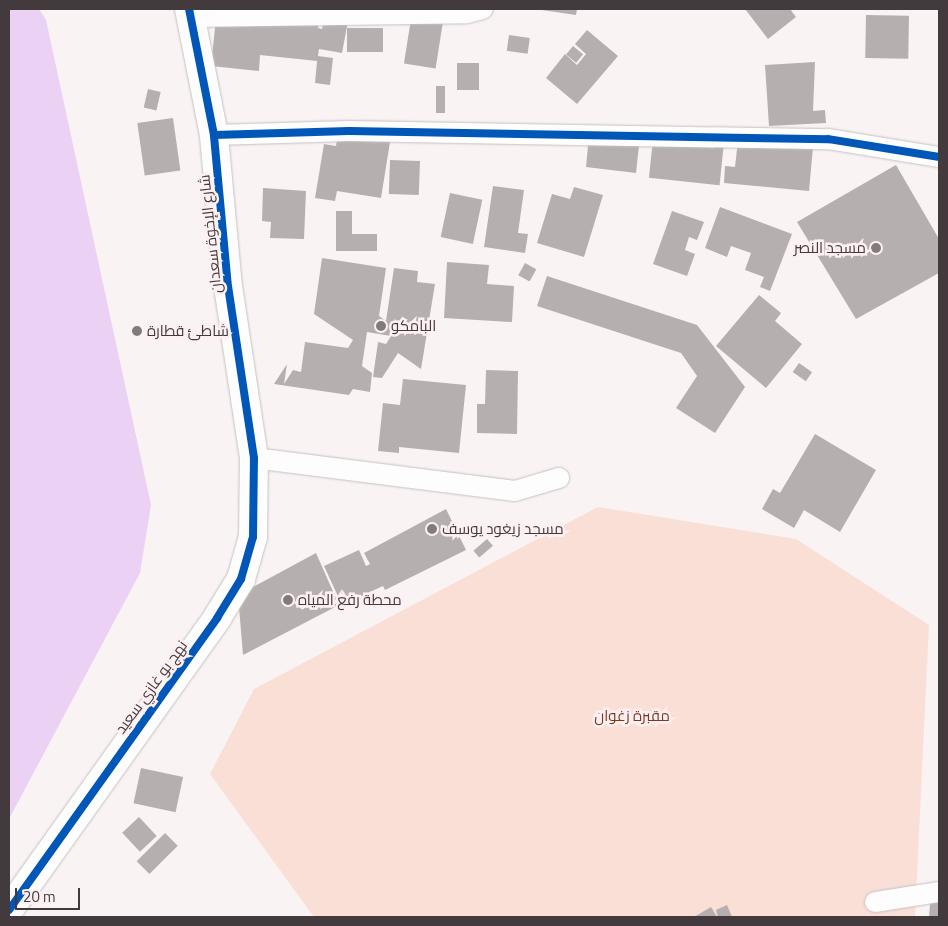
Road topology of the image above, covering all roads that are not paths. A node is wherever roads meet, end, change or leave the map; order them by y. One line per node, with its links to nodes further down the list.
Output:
1 (483, 9): 2 (street)
2 (190, 13): 3 (street, شارع الإخوة سعدان)
3 (214, 135): 4 (street); 5 (street, شارع الإخوة سعدان)
4 (939, 157)
5 (254, 458): 6 (street); 9 (street, نهج بو غازي سعيد)
6 (559, 478)
7 (939, 892): 8 (street)
8 (875, 902)
9 (9, 910)

